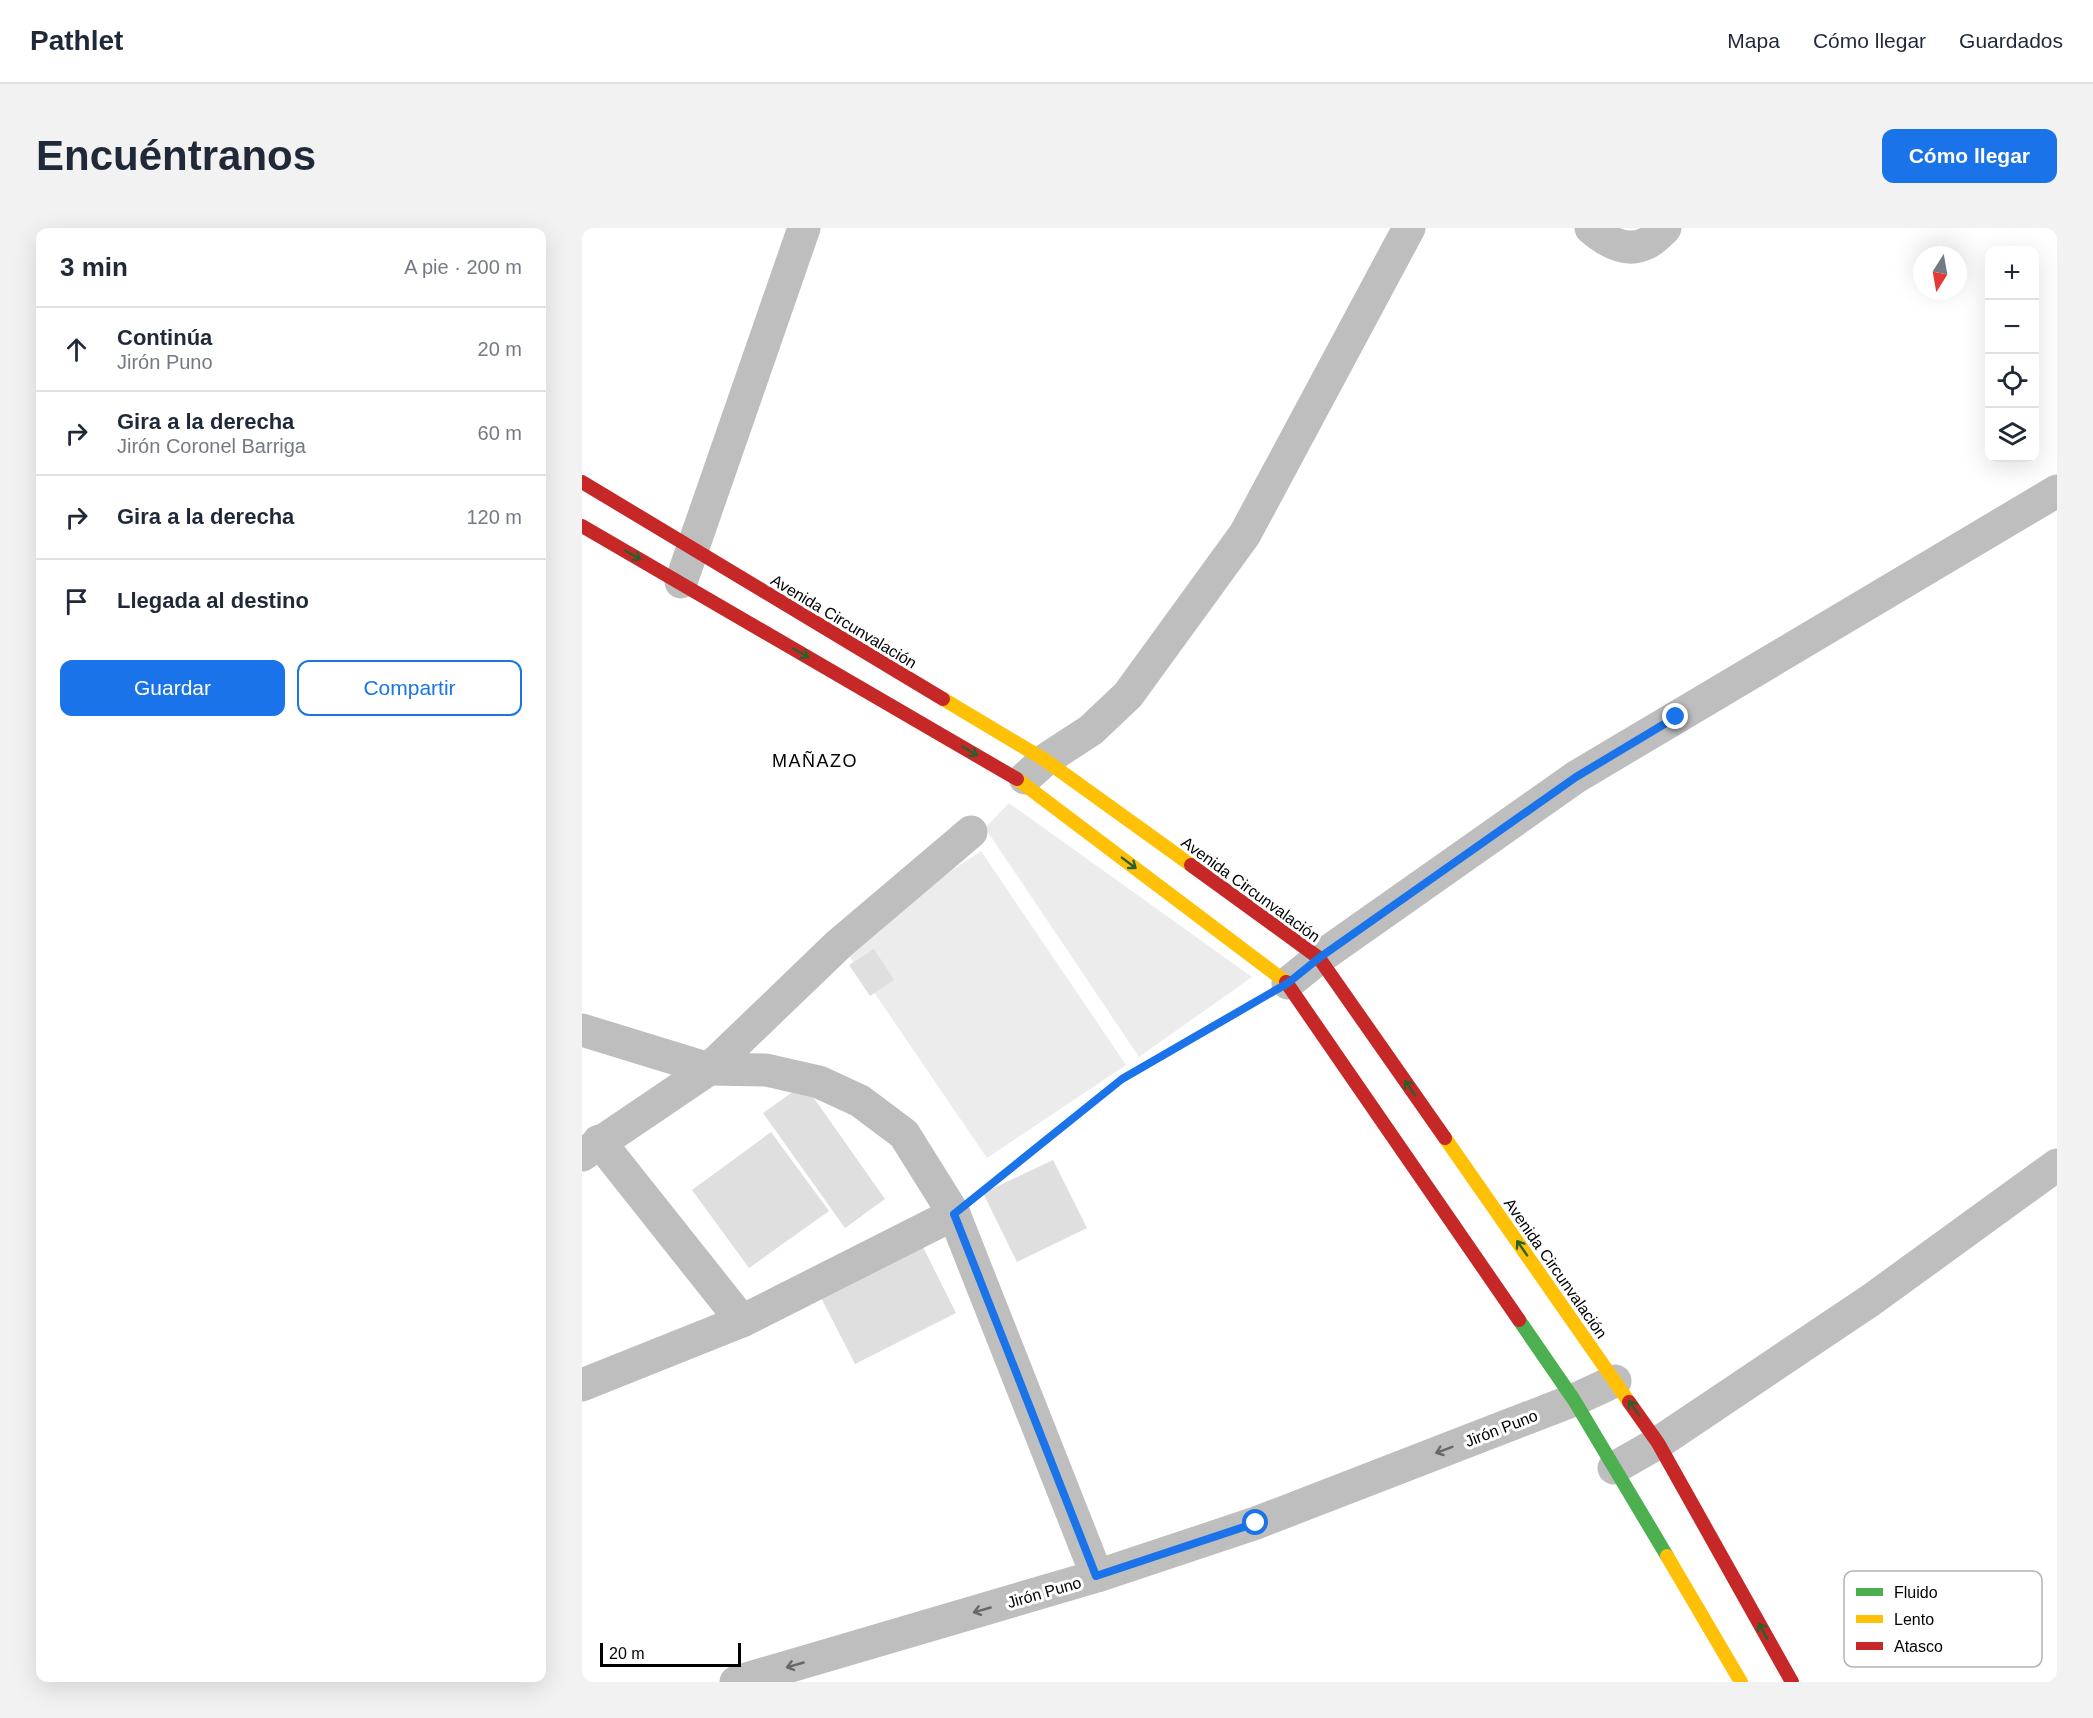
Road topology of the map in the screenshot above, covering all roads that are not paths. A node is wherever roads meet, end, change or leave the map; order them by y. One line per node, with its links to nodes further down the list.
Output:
1 (804, 228): 8 (street)
2 (1409, 228): 10 (street)
3 (1591, 228): 4 (street)
4 (1665, 228)
5 (582, 482): 8 (highway, Avenida Circunvalación)
6 (2057, 491): 12 (street)
7 (582, 526): 9 (highway, Avenida Circunvalación, one-way to 9)
8 (691, 549): 9 (street); 10 (highway, Avenida Circunvalación)
9 (681, 582): 10 (highway, Avenida Circunvalación, one-way to 10)
10 (1033, 771): 12 (highway, Avenida Circunvalación); 13 (highway, Avenida Circunvalación, one-way to 13)
11 (971, 832): 15 (street)
12 (1319, 958): 13 (street); 20 (highway, Avenida Circunvalación, one-way to 12)
13 (1288, 983): 22 (highway, Avenida Circunvalación)
14 (582, 1030): 15 (street)
15 (709, 1069): 16 (street); 18 (street)
16 (591, 1148): 19 (street)
17 (2057, 1165): 23 (street)
18 (954, 1214): 19 (street); 25 (street)
19 (742, 1321): 21 (street)
20 (1615, 1381): 22 (street, Jirón Puno); 23 (highway, Avenida Circunvalación, one-way to 20)
21 (582, 1385)
22 (1574, 1400): 24 (highway, Avenida Circunvalación); 25 (street, Jirón Puno, one-way to 25)
23 (1658, 1443): 24 (street); 28 (highway, Avenida Circunvalación, one-way to 23)
24 (1614, 1468): 27 (highway, Avenida Circunvalación)
25 (1096, 1576): 26 (street, Jirón Puno, one-way to 26)
26 (736, 1682)
27 (1741, 1682)
28 (1792, 1682)

